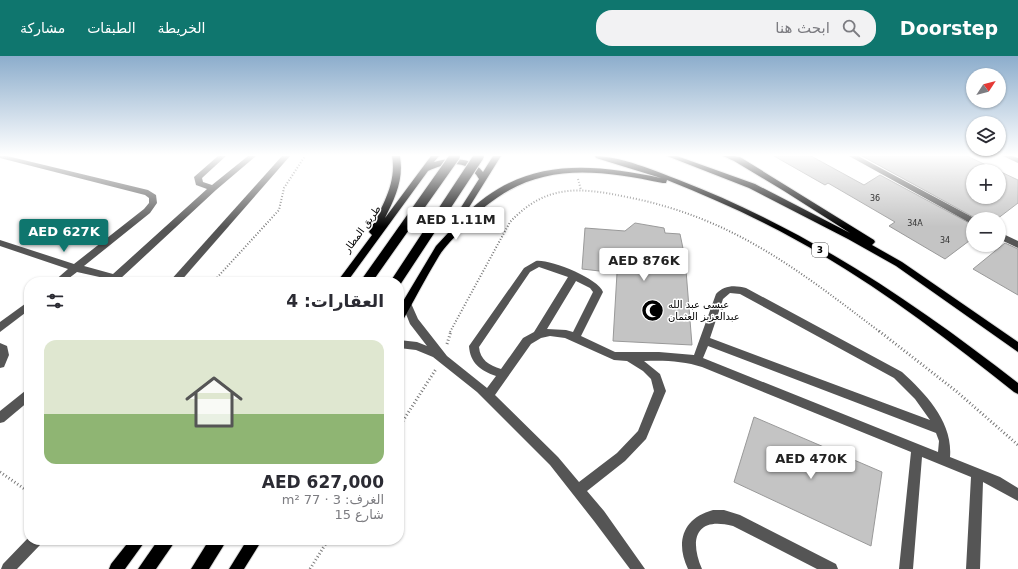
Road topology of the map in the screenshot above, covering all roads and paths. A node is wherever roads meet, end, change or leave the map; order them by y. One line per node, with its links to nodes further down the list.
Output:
1 (96, 180): 26 (street)
2 (198, 180): 17 (street)
3 (223, 180): 17 (street)
4 (265, 180): 31 (street)
5 (288, 180): 32 (path)
6 (396, 180): 24 (main road)
7 (417, 180): 24 (main road, طريق المطار)
8 (438, 180): 34 (highway, bridge)
9 (463, 180): 35 (highway, bridge)
10 (482, 180): 23 (main road)
11 (520, 180): 23 (main road, 3)
12 (660, 180): 18 (main road, 3)
13 (676, 180): 18 (main road, 3)
14 (739, 180): 25 (main road)
15 (772, 180): 25 (main road)
16 (897, 180): 19 (street)
17 (213, 188): 30 (street)
18 (697, 188): 51 (main road, 3)
19 (966, 217)
20 (1006, 239): 22 (street)
21 (0, 243): 26 (street)
22 (1018, 245)
23 (436, 253): 36 (main road)
24 (363, 254): 33 (main road, طريق المطار)
25 (899, 264): 45 (main road)
26 (76, 268): 28 (street); 29 (street)
27 (574, 276): 40 (street); 41 (street); 50 (street)
28 (64, 277)
29 (110, 277)
30 (119, 277)
31 (178, 277)
32 (218, 277)
33 (346, 277)
34 (370, 277)
35 (399, 277)
36 (407, 304): 38 (main road); 47 (street)
37 (24, 309): 39 (street)
38 (404, 309)
39 (0, 328)
40 (538, 334): 41 (street); 50 (street)
41 (575, 338): 46 (street)
42 (704, 340): 48 (street); 56 (street); 56 (street)
43 (404, 345): 47 (street)
44 (0, 347): 49 (street)
45 (1018, 348)
46 (629, 357): 48 (street); 63 (street)
47 (442, 358): 52 (street); 55 (path); 57 (path)
48 (696, 361): 58 (street)
49 (0, 364)
50 (504, 374): 52 (street)
51 (1018, 389)
52 (488, 396): 63 (street)
53 (24, 398): 54 (street)
54 (0, 418)
55 (404, 419)
56 (941, 429): 59 (street)
57 (1018, 445)
58 (917, 449): 59 (street); 80 (street)
59 (944, 460): 61 (street)
60 (0, 472): 62 (path)
61 (976, 473): 64 (street); 81 (street)
62 (24, 489)
63 (578, 490): 77 (street)
64 (1018, 495)
65 (30, 545): 71 (street)
66 (135, 545): 72 (main road)
67 (164, 545): 73 (highway)
68 (216, 545): 74 (highway)
69 (252, 545): 75 (main road)
70 (325, 545): 76 (path)
71 (8, 569)
72 (116, 569)
73 (146, 569)
74 (199, 569)
75 (236, 569)
76 (310, 569)
77 (638, 569)
78 (695, 569): 79 (street)
79 (831, 569)
80 (906, 569)
81 (973, 569)

